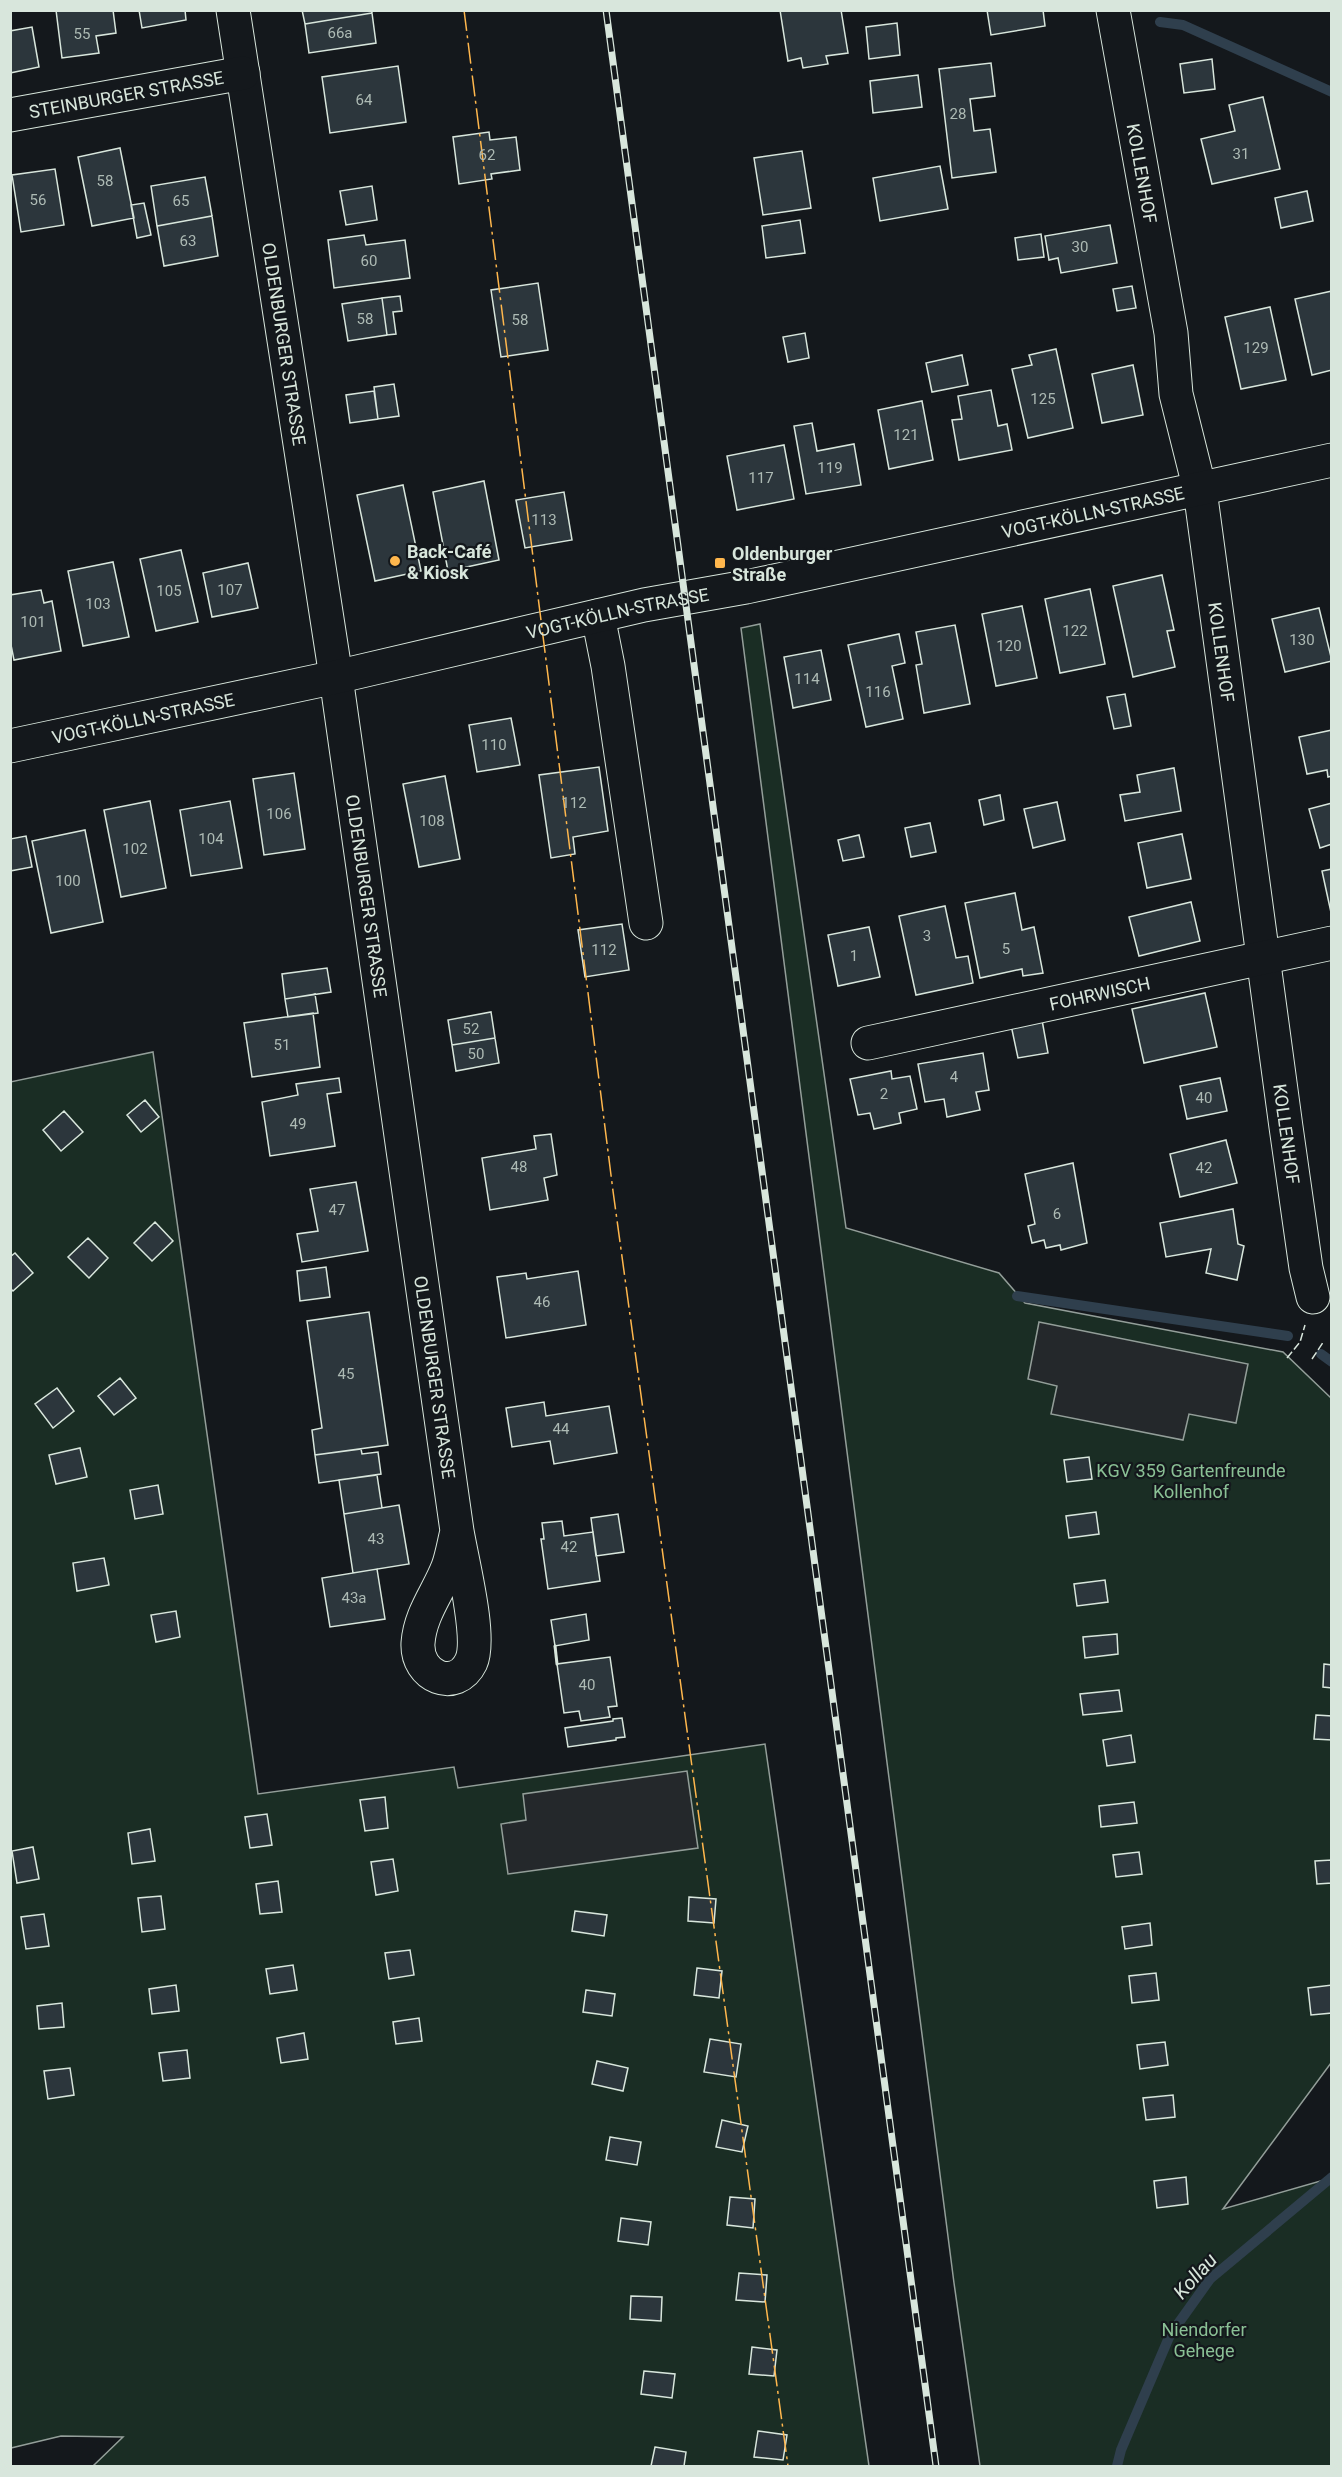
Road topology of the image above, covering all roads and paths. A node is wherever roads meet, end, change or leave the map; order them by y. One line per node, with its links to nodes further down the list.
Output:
1 (233, 10): 3 (street, OLDENBURGER STRASSE)
2 (1113, 10): 6 (street, KOLLENHOF)
3 (243, 74): 4 (street, STEINBURGER STRASSE); 8 (street, OLDENBURGER STRASSE)
4 (10, 115)
5 (1332, 460): 6 (street, VOGT-KÖLLN-STRASSE)
6 (1200, 490): 7 (street, VOGT-KÖLLN-STRASSE); 12 (street, KOLLENHOF)
7 (598, 616): 8 (street, VOGT-KÖLLN-STRASSE); 10 (street)
8 (336, 677): 9 (street, VOGT-KÖLLN-STRASSE); 15 (street, OLDENBURGER STRASSE)
9 (10, 746)
10 (646, 923)
11 (1332, 943): 12 (street, FOHRWISCH)
12 (1263, 958): 13 (street, FOHRWISCH); 14 (street, KOLLENHOF)
13 (868, 1043)
14 (1313, 1297)
15 (457, 1531)

